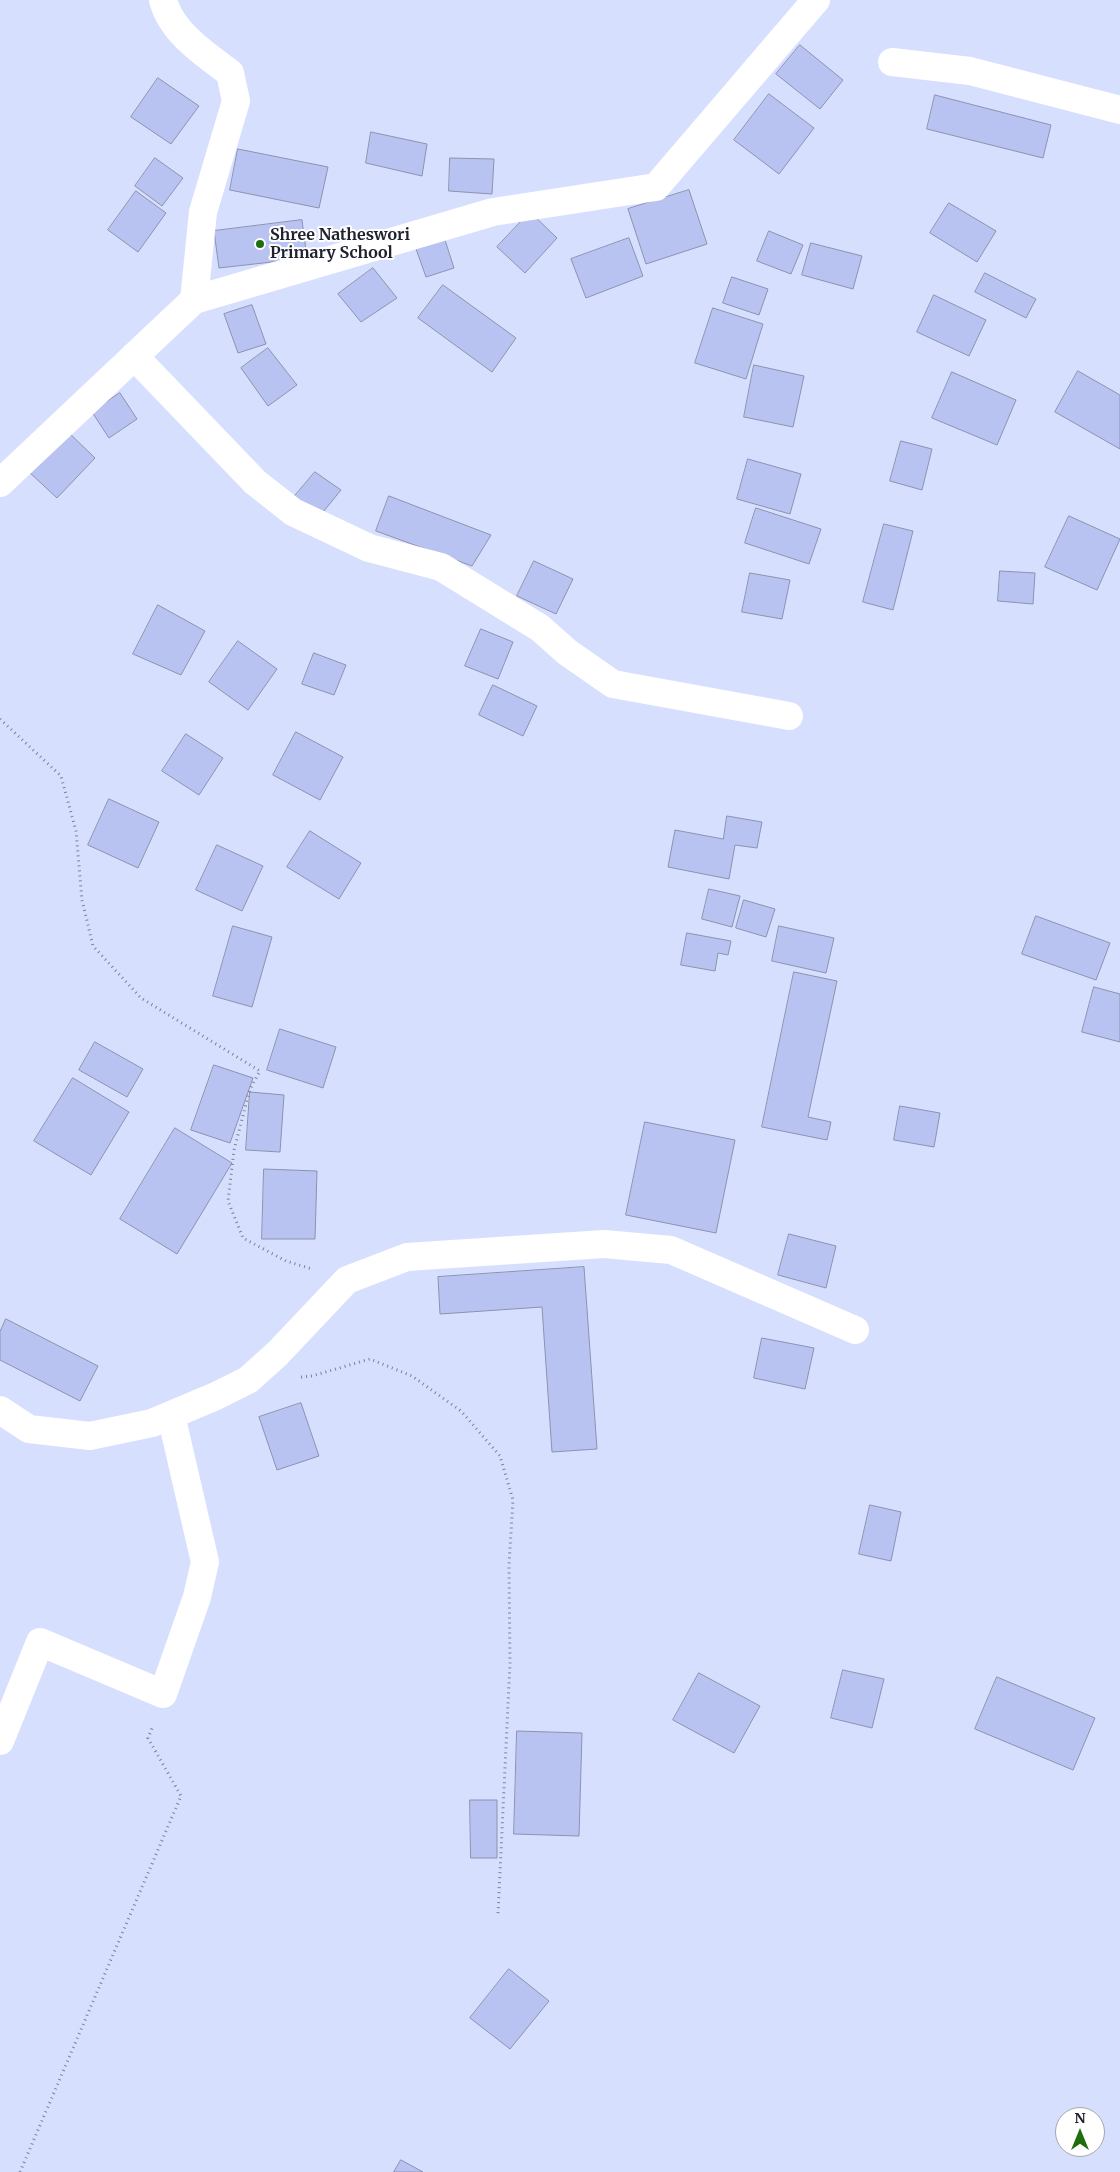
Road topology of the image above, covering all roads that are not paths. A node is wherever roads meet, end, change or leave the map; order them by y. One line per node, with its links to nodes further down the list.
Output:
1 (163, 0): 5 (street)
2 (816, 0): 5 (street)
3 (892, 62): 4 (street)
4 (1120, 110)
5 (194, 300): 6 (street)
6 (134, 356): 7 (street); 8 (street)
7 (0, 483)
8 (789, 716)
9 (854, 1330): 11 (street)
10 (0, 1410): 11 (street)
11 (171, 1415): 12 (street)
12 (0, 1741)

